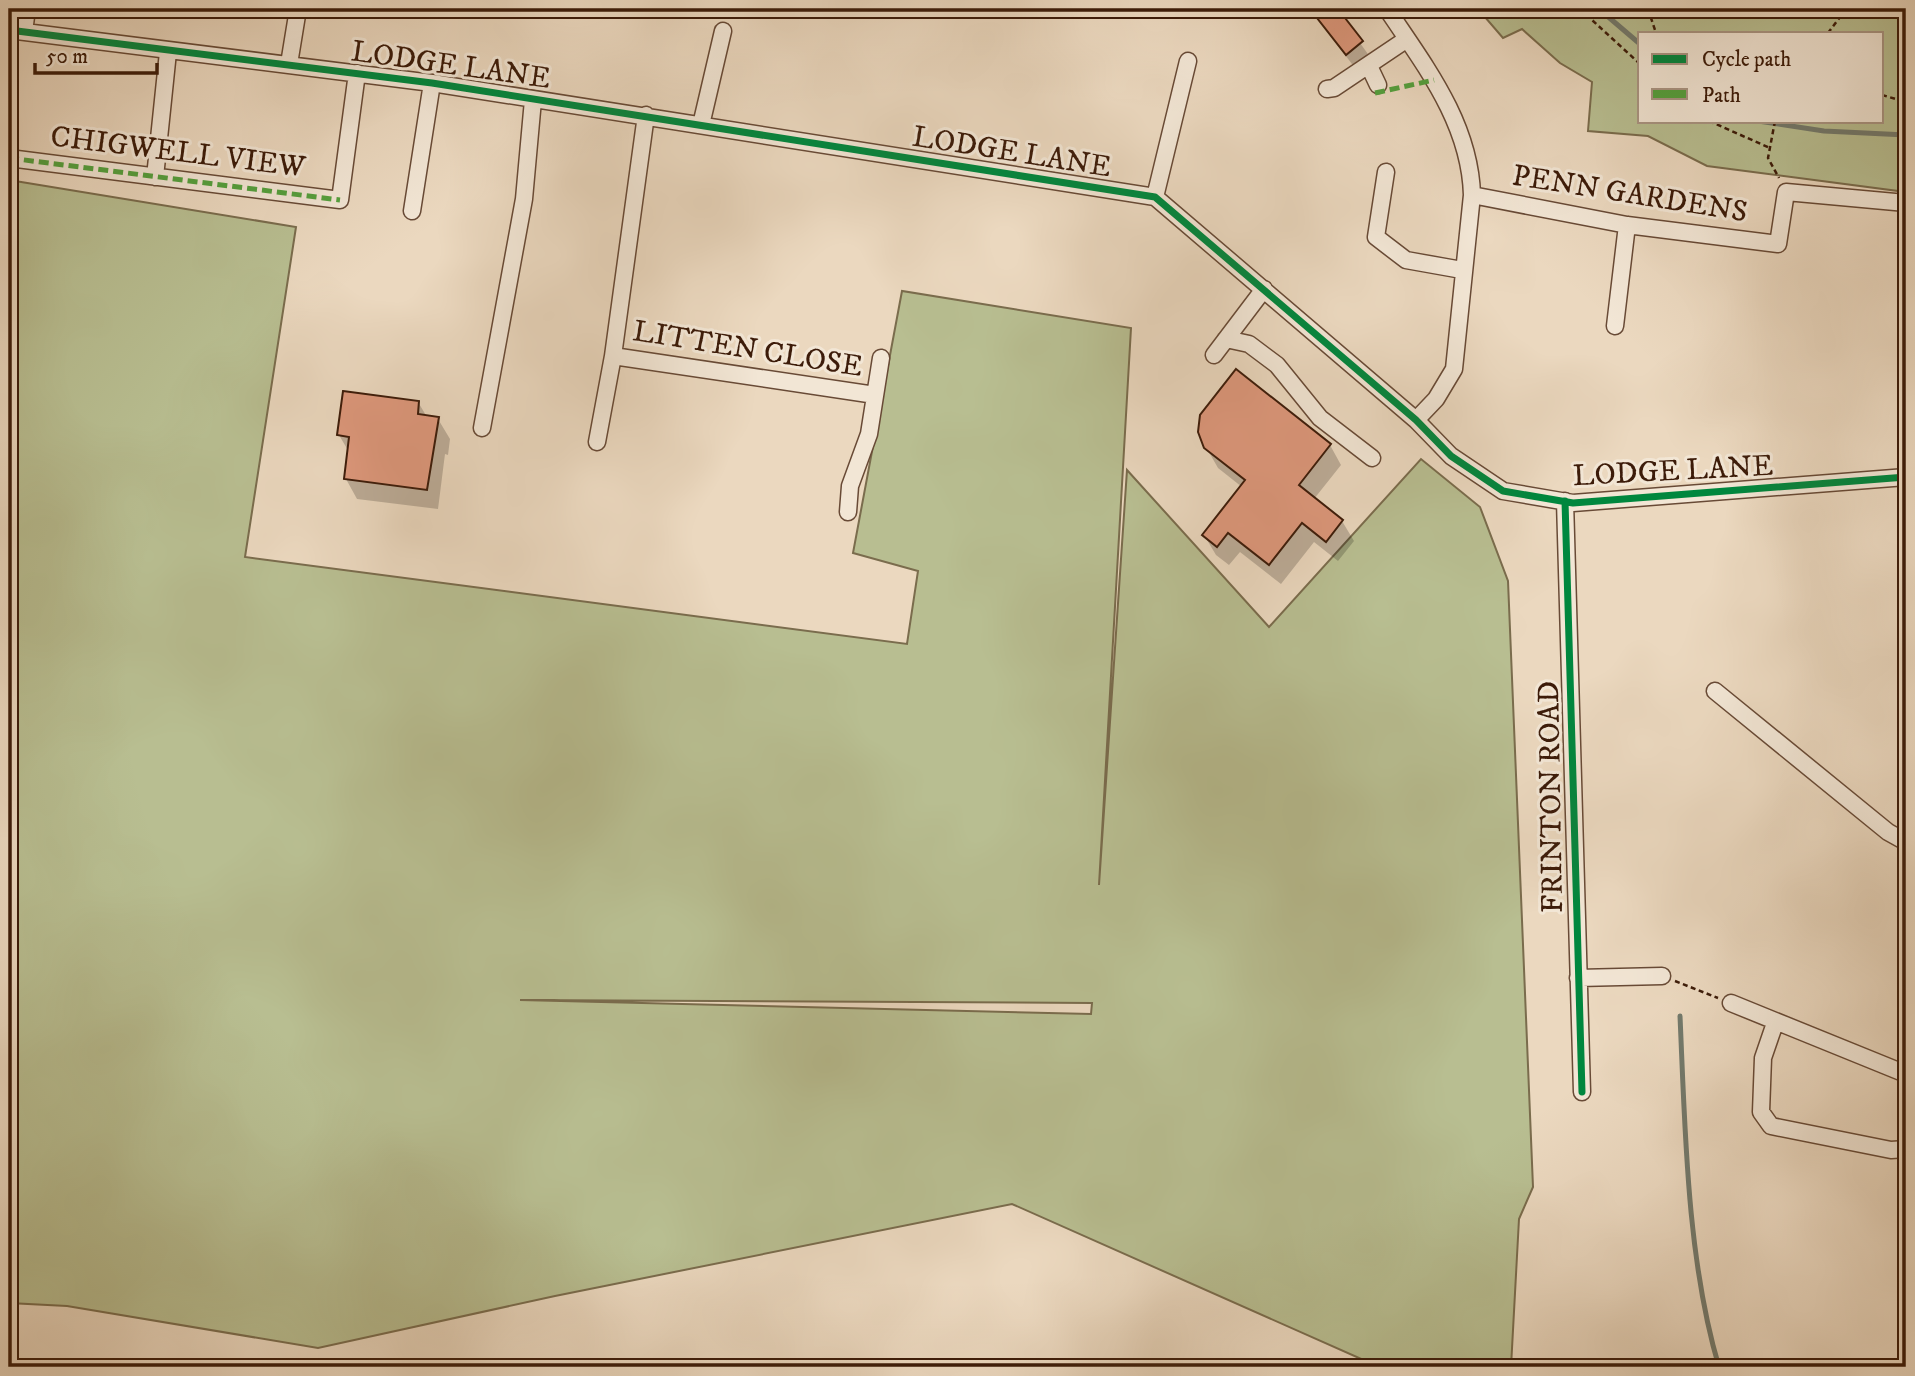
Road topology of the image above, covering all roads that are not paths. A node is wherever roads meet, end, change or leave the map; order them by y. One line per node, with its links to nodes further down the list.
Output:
1 (27, 9): 4 (street)
2 (298, 9): 9 (street)
3 (1387, 9): 6 (street)
4 (16, 31): 7 (street, LODGE LANE)
5 (723, 31): 17 (street)
6 (1407, 39): 10 (street); 21 (street)
7 (168, 52): 9 (street, LODGE LANE); 20 (street)
8 (1188, 61): 22 (street)
9 (289, 64): 11 (street, LODGE LANE)
10 (1368, 66): 13 (street); 14 (street)
11 (357, 73): 12 (street, LODGE LANE); 20 (street, CHIGWELL VIEW)
12 (432, 83): 15 (street, LODGE LANE); 24 (street)
13 (1378, 85)
14 (1327, 89)
15 (533, 100): 16 (street, LODGE LANE); 35 (street)
16 (646, 115): 17 (street, LODGE LANE); 31 (street, LITTEN CLOSE)
17 (701, 125): 22 (street, LODGE LANE)
18 (9, 158): 20 (street, CHIGWELL VIEW)
19 (1386, 172): 26 (street)
20 (155, 177)
21 (1472, 195): 25 (street, PENN GARDENS); 26 (street)
22 (1155, 197): 27 (street, LODGE LANE)
23 (1906, 203): 25 (street, PENN GARDENS)
24 (412, 211)
25 (1628, 225): 28 (street)
26 (1462, 270): 34 (street)
27 (1264, 289): 29 (street); 34 (street, LODGE LANE)
28 (1615, 327)
29 (1226, 339): 30 (street); 37 (street)
30 (1213, 355)
31 (613, 356): 33 (street, LITTEN CLOSE); 36 (street, LITTEN CLOSE)
32 (881, 358): 33 (street)
33 (875, 395): 40 (street)
34 (1416, 420): 39 (street, LODGE LANE)
35 (482, 428)
36 (597, 442)
37 (1372, 458)
38 (1906, 477): 39 (street, LODGE LANE)
39 (1565, 500): 44 (street, FRINTON ROAD)
40 (848, 512)
41 (1716, 691): 42 (street)
42 (1906, 842)
43 (1662, 976): 44 (street)
44 (1578, 978): 48 (street, FRINTON ROAD)
45 (1731, 1003): 46 (street)
46 (1775, 1023): 47 (street); 49 (street)
47 (1906, 1074)
48 (1582, 1092)
49 (1906, 1149)

